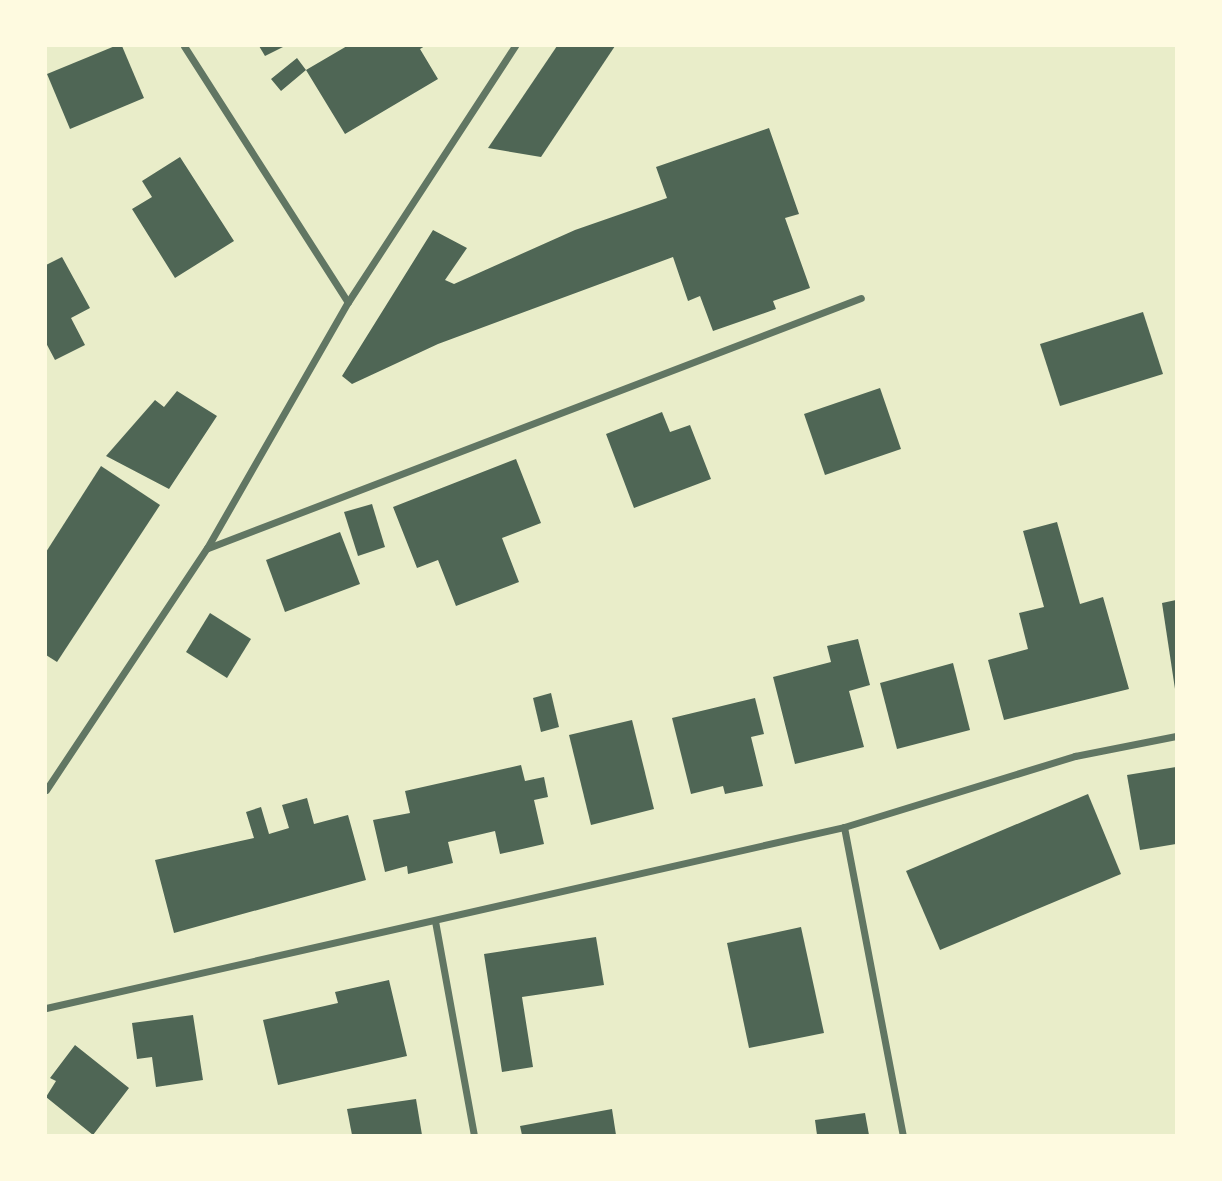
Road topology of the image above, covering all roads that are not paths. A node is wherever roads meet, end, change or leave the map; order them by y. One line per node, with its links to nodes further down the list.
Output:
1 (184, 46): 4 (street)
2 (515, 46): 4 (street)
3 (861, 298): 5 (street)
4 (348, 302): 5 (street)
5 (207, 548): 7 (street)
6 (1177, 736): 8 (street)
7 (46, 790)
8 (844, 827): 9 (street); 12 (street)
9 (435, 921): 10 (street); 11 (street)
10 (46, 1008)
11 (474, 1136)
12 (903, 1136)

